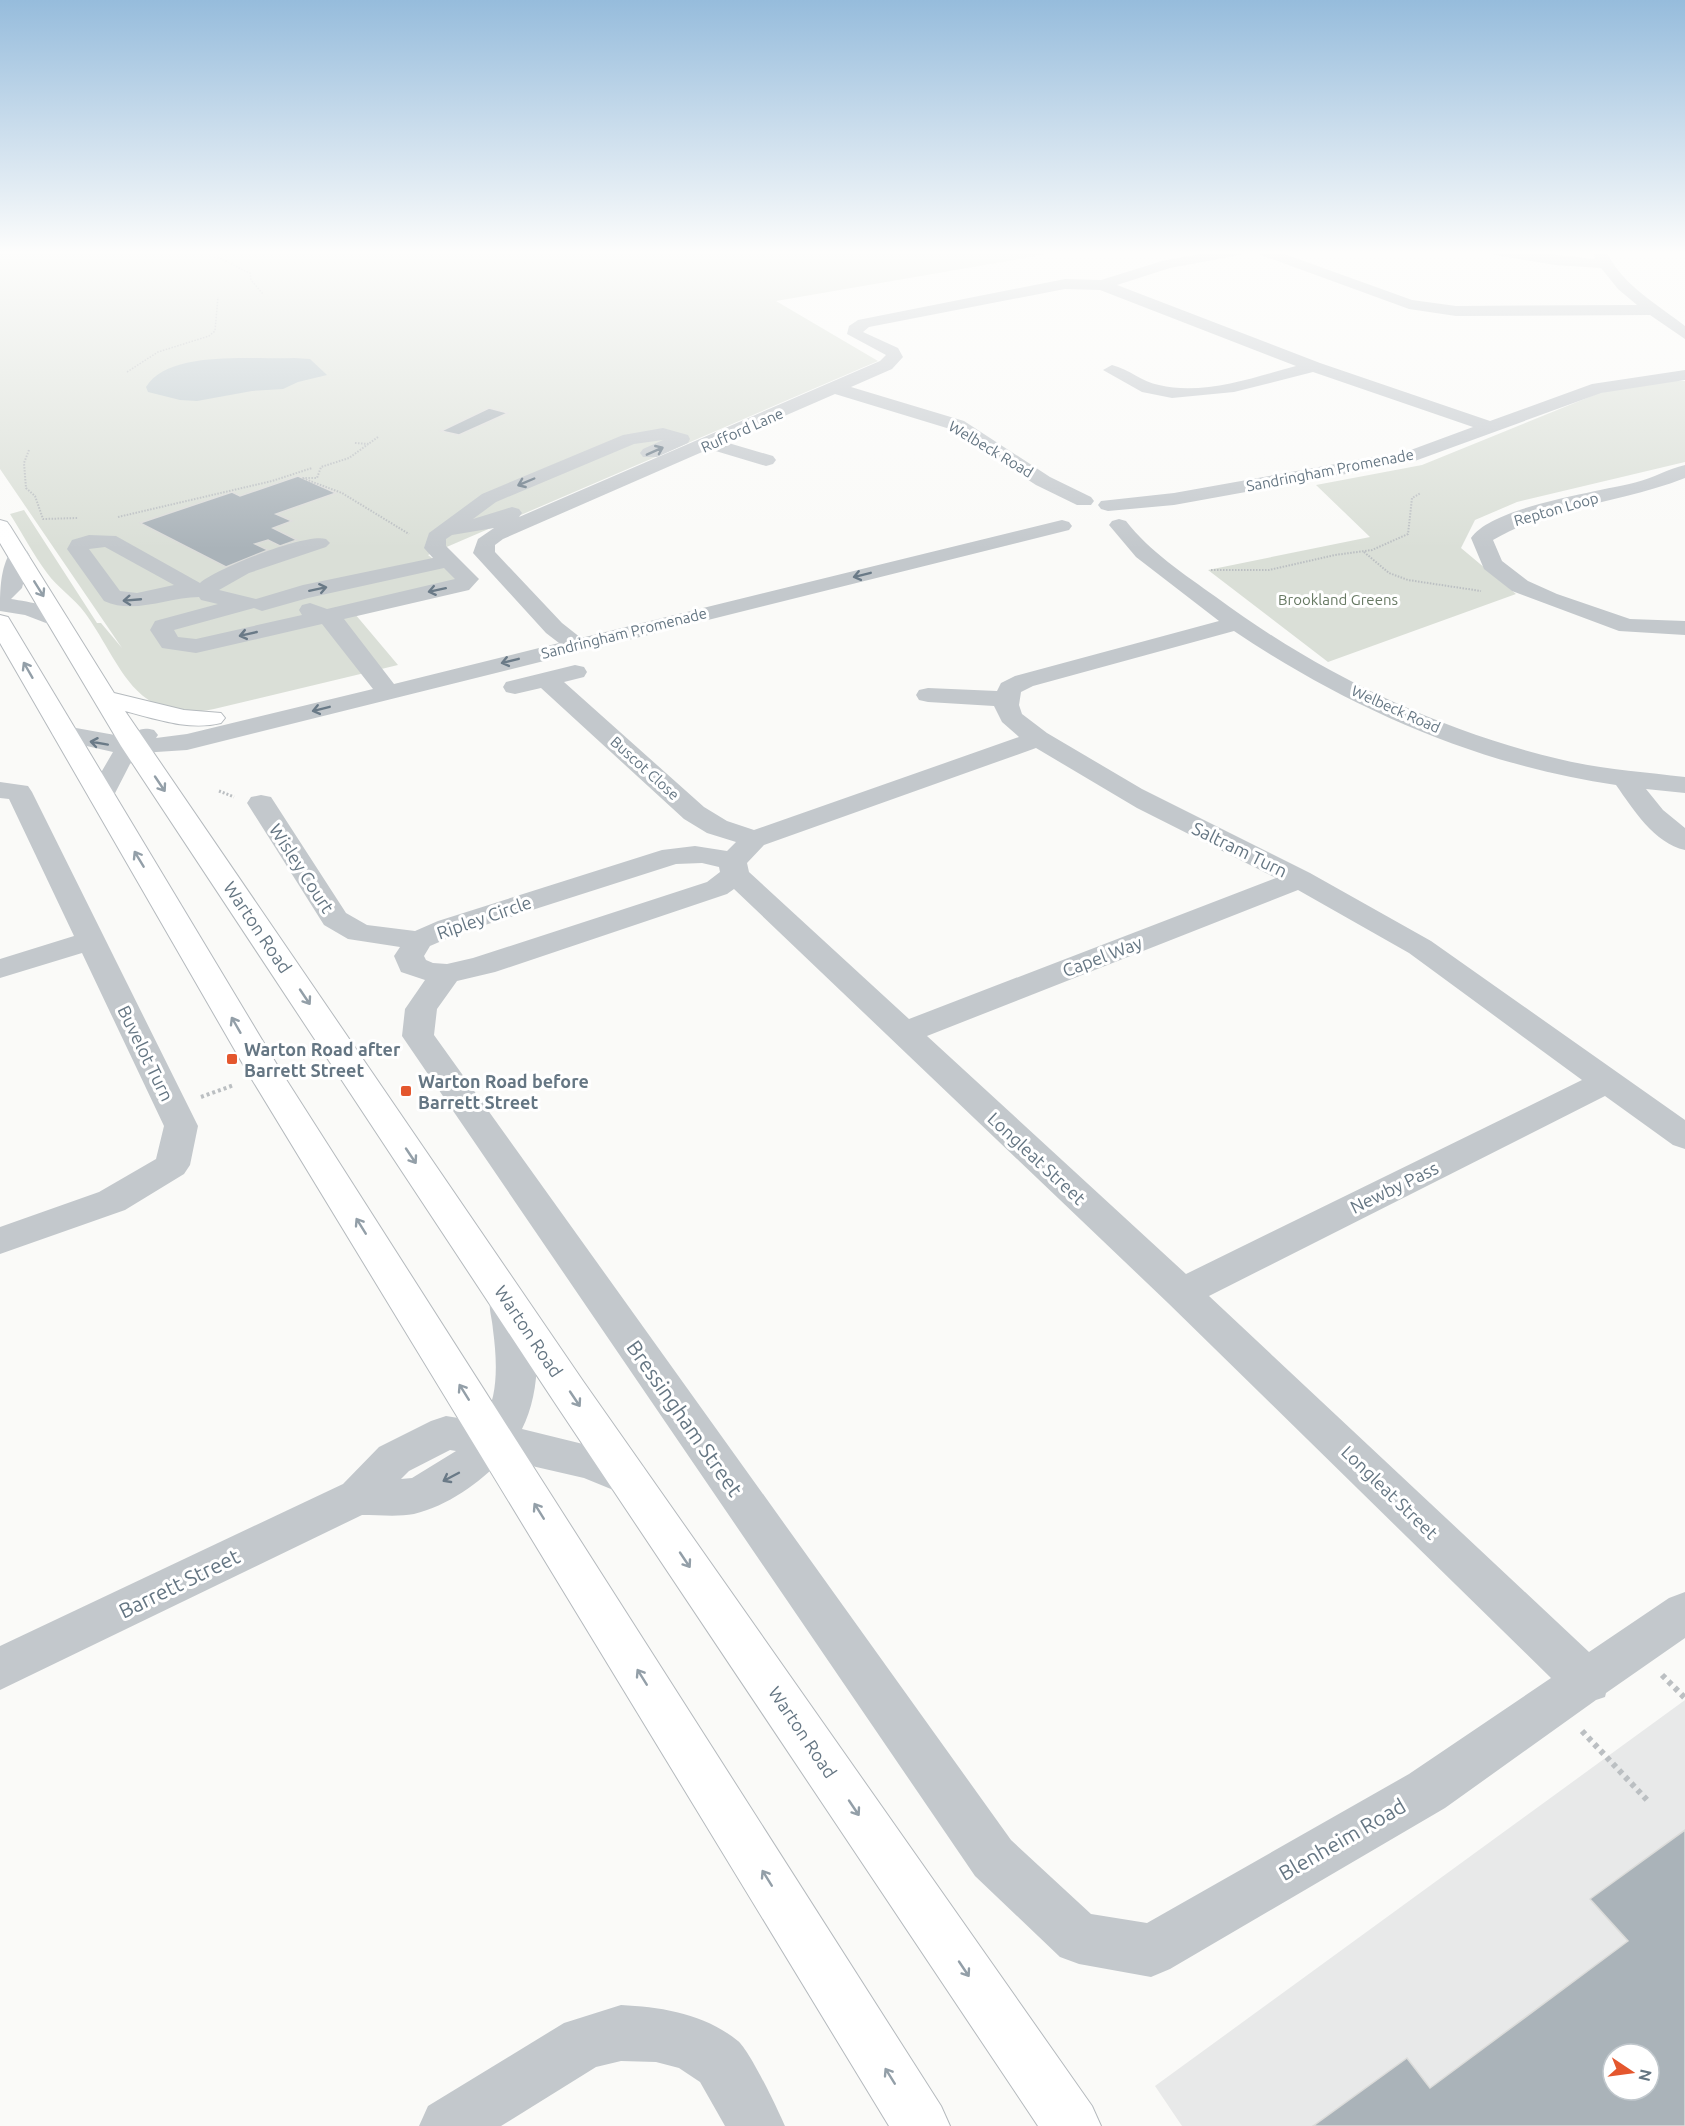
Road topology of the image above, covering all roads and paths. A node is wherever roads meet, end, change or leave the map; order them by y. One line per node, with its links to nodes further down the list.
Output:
1 (164, 350): 6 (path)
2 (888, 350): 10 (street, Rufford Lane)
3 (1271, 350): 4 (street, Rufford Lane)
4 (1314, 367): 5 (street); 11 (street, Rufford Lane)
5 (1112, 370)
6 (127, 372)
7 (1685, 375): 8 (street, Sandringham Promenade)
8 (1656, 379): 9 (street, Sandringham Promenade); 11 (street, Sandringham Promenade)
9 (1685, 381)
10 (836, 388): 15 (street, Rufford Lane); 20 (street, Welbeck Road)
11 (1490, 427): 24 (street, Sandringham Promenade)
12 (378, 437): 14 (path)
13 (355, 443): 14 (path)
14 (369, 444): 26 (path)
15 (712, 444): 17 (street); 40 (street, Rufford Lane)
16 (29, 450): 23 (path)
17 (766, 460)
18 (312, 468): 22 (path)
19 (1685, 471): 32 (street, Repton Loop)
20 (1042, 480): 24 (street, Welbeck Road); 24 (street, Welbeck Road)
21 (1422, 493): 28 (path)
22 (113, 518)
23 (87, 519)
24 (1090, 521): 39 (street, Welbeck Road); 40 (street, Sandringham Promenade); 42 (street, Sandringham Promenade, one-way to 42)
25 (0, 526): 29 (main road, Warton Road)
26 (440, 535): 26 (street, one-way to 26); 30 (street)
27 (319, 543): 35 (street)
28 (1363, 551): 31 (path); 32 (path)
29 (19, 556): 33 (street); 37 (main road, Warton Road, one-way to 37)
30 (449, 561): 35 (street, one-way to 30); 36 (street, one-way to 36)
31 (1203, 569)
32 (1520, 586): 41 (street, Repton Loop)
33 (0, 597)
34 (0, 604): 37 (street)
35 (255, 604): 36 (street); 36 (street, one-way to 35)
36 (325, 615): 45 (street)
37 (59, 621): 48 (main road, Warton Road)
38 (0, 622): 51 (main road, one-way to 38)
39 (1234, 624): 49 (street); 54 (street, Welbeck Road)
40 (554, 628): 42 (street, Rufford Lane); 45 (street, Sandringham Promenade)
41 (1685, 628)
42 (576, 645): 45 (street, Sandringham Promenade, one-way to 45)
43 (575, 672): 44 (street)
44 (547, 680): 46 (street); 60 (street, Buscot Close)
45 (381, 684): 50 (street, Sandringham Promenade); 53 (street, Sandringham Promenade, one-way to 53)
46 (515, 687)
47 (928, 695): 49 (street)
48 (107, 699): 50 (main road); 53 (main road, Warton Road)
49 (1005, 699): 52 (street, Saltram Turn)
50 (212, 717): 53 (street, Sandringham Promenade)
51 (65, 734): 53 (street, Sandringham Promenade, one-way to 51); 57 (main road)
52 (1038, 739): 60 (street); 61 (street, Saltram Turn)
53 (134, 746): 57 (street, Sandringham Promenade); 73 (main road, Warton Road, one-way to 73)
54 (1624, 778): 55 (street, Welbeck Road); 59 (street)
55 (1685, 784)
56 (0, 790): 63 (street, Buvelot Turn)
57 (101, 795): 74 (main road, one-way to 57)
58 (261, 803): 62 (street, Wisley Court)
59 (1685, 842)
60 (740, 859): 62 (street, Ripley Circle); 65 (street, Ripley Circle); 66 (street, Longleat Street)
61 (1300, 879): 66 (street, Capel Way); 67 (street, Saltram Turn)
62 (419, 940): 65 (street, Ripley Circle)
63 (90, 941): 64 (street); 71 (street, Buvelot Turn)
64 (0, 969)
65 (446, 975): 82 (street, Bressingham Street)
66 (904, 1033): 72 (street, Longleat Street)
67 (1607, 1081): 70 (street, Saltram Turn); 72 (street, Newby Pass)
68 (236, 1084): 69 (path)
69 (198, 1098)
70 (1685, 1137)
71 (0, 1241)
72 (1182, 1293): 80 (street, Longleat Street)
73 (507, 1298): 74 (street); 75 (main road, Warton Road, one-way to 75)
74 (495, 1441): 75 (street, Barrett Street); 77 (street, Barrett Street); 85 (main road, one-way to 74)
75 (628, 1478): 86 (main road, Warton Road, one-way to 86)
76 (1685, 1612): 80 (street, Blenheim Road)
77 (0, 1669)
78 (1659, 1673): 79 (path)
79 (1685, 1698)
80 (1584, 1705): 81 (path); 82 (street, Blenheim Road)
81 (1647, 1800)
82 (993, 1858)
83 (448, 2126): 84 (street)
84 (756, 2126)
85 (921, 2126)
86 (1072, 2126)

